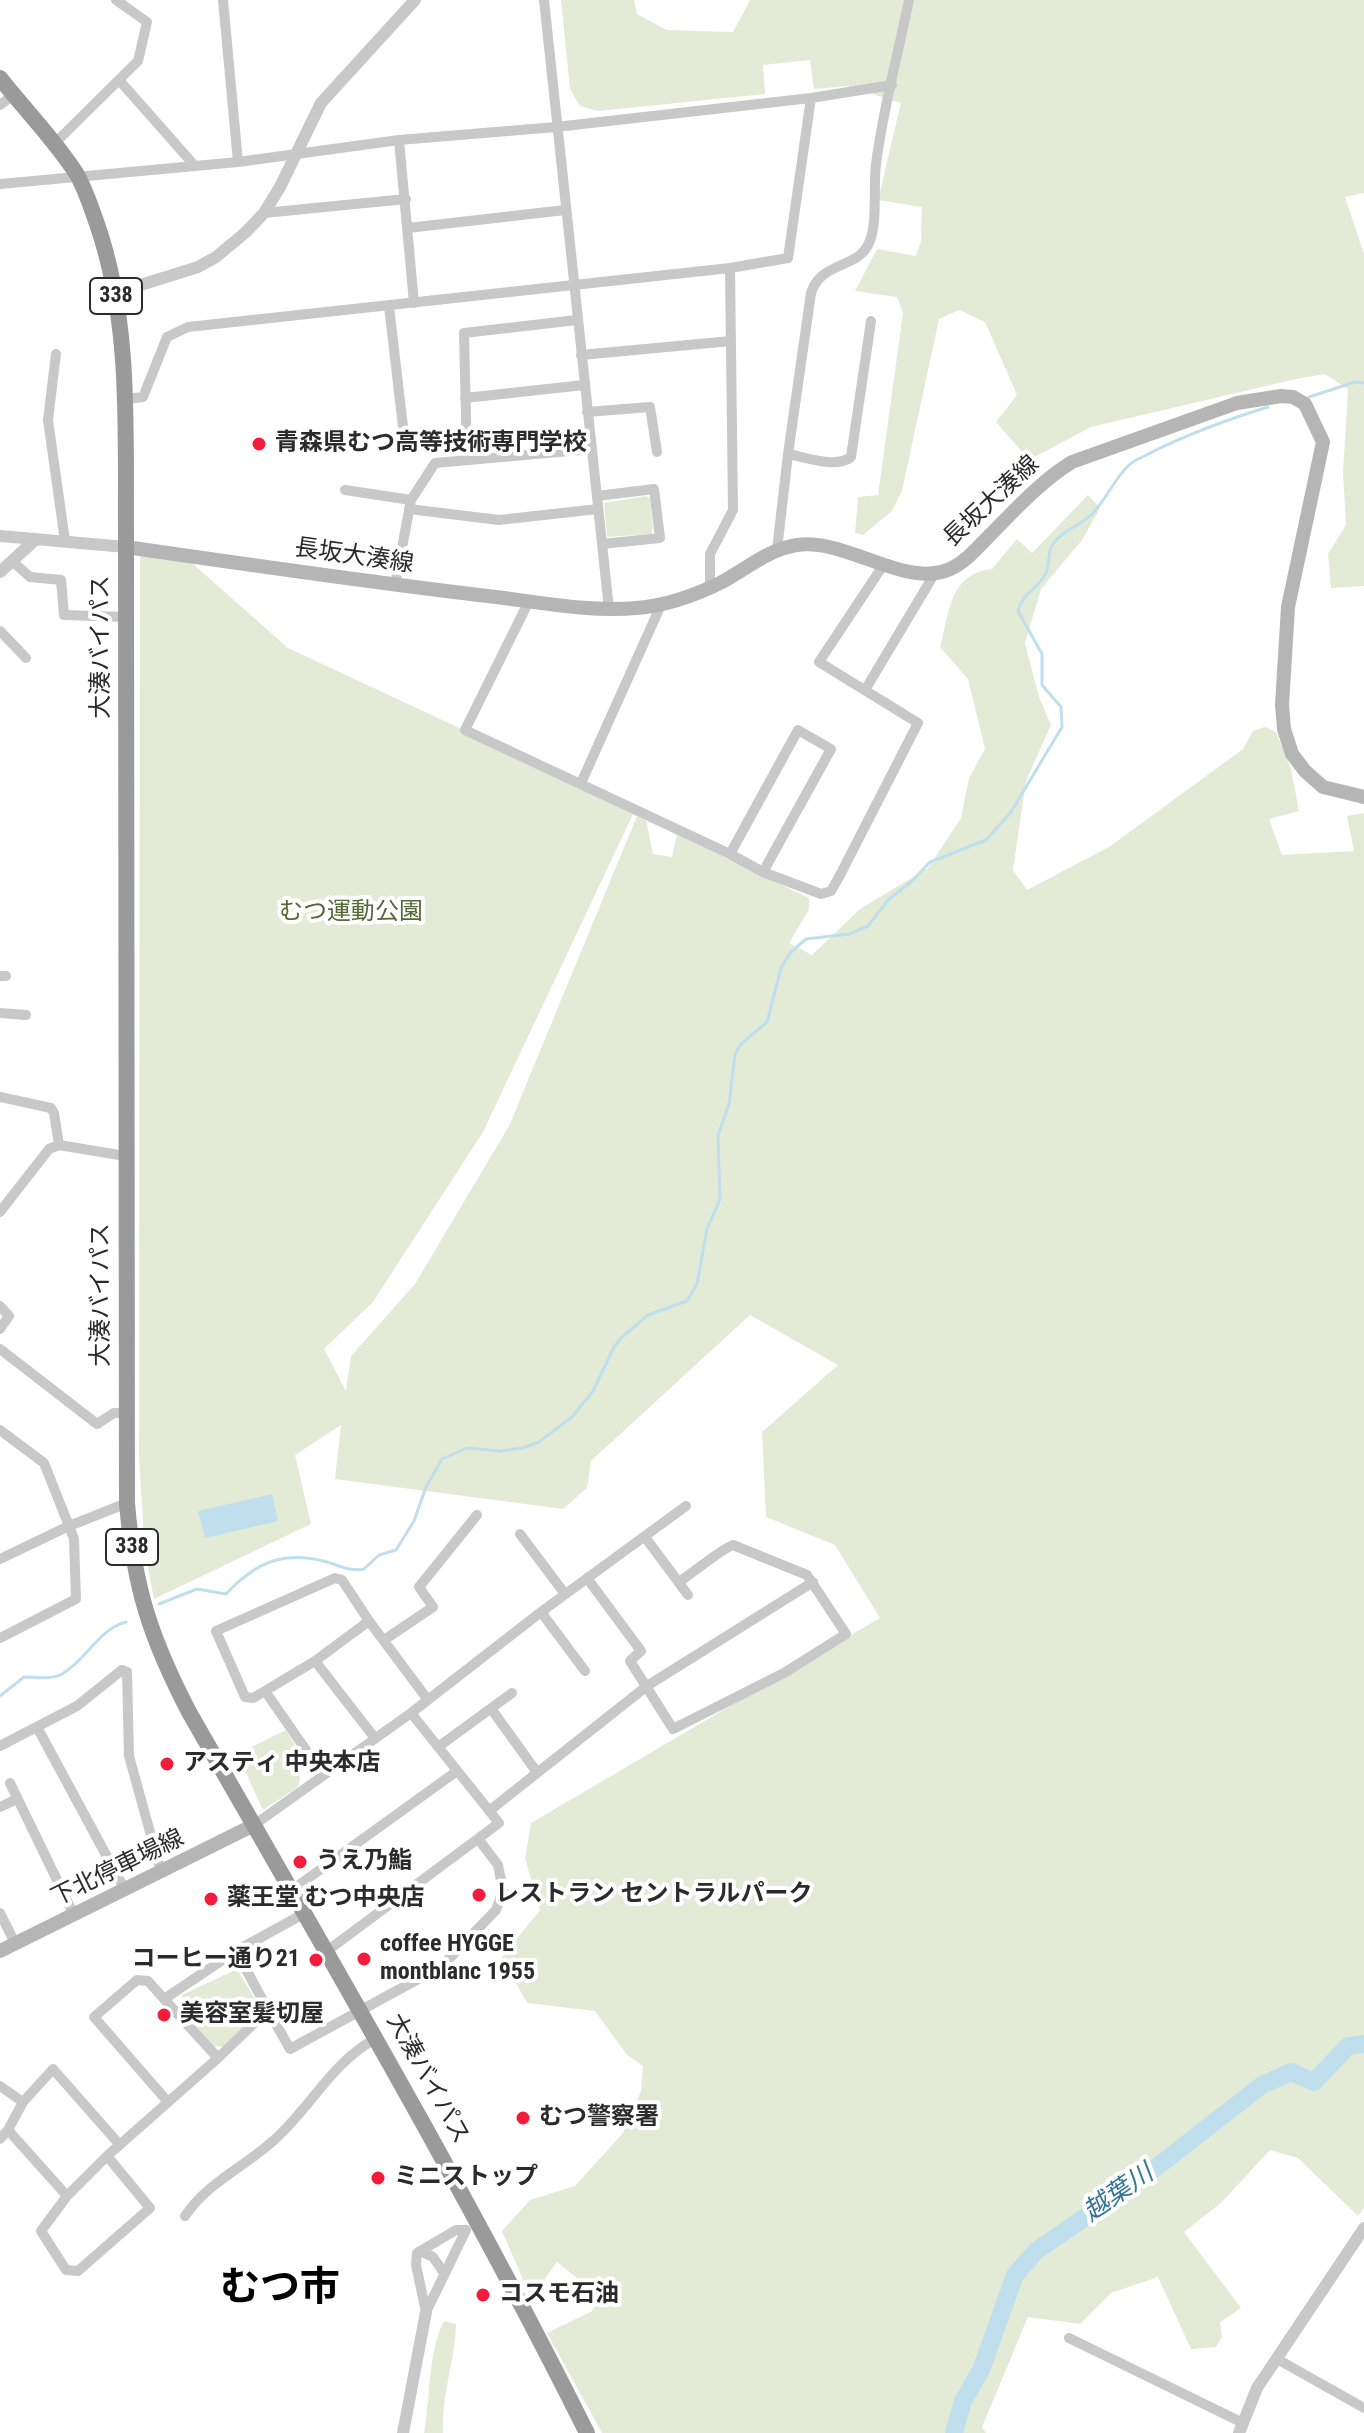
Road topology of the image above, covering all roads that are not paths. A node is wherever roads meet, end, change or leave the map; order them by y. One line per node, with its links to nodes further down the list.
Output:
1 (116, 0): 7 (street)
2 (223, 0): 15 (street)
3 (415, 0): 14 (street)
4 (544, 0): 11 (street)
5 (909, 0): 8 (street)
6 (0, 78): 10 (highway, 大湊バイパス / 338)
7 (119, 80): 13 (street); 16 (street)
8 (892, 85): 9 (street); 40 (street)
9 (811, 98): 11 (street); 23 (street)
10 (7, 100): 13 (highway, 大湊バイパス / 338)
11 (556, 127): 12 (street); 20 (street)
12 (399, 140): 14 (street); 19 (street)
13 (55, 143): 17 (highway, 大湊バイパス / 338)
14 (296, 154): 15 (street); 21 (street)
15 (238, 162): 16 (street)
16 (195, 166): 17 (street)
17 (77, 176): 18 (street); 25 (highway, 大湊バイパス / 338)
18 (0, 184)
19 (406, 199): 21 (street); 22 (street)
20 (565, 210): 22 (street); 24 (street)
21 (264, 213): 25 (street)
22 (408, 228): 26 (street)
23 (730, 268): 24 (street); 30 (street)
24 (573, 284): 26 (street); 28 (street)
25 (115, 293): 35 (highway, 大湊バイパス / 338)
26 (414, 303): 27 (street)
27 (389, 306): 35 (street); 37 (street)
28 (577, 320): 32 (street); 34 (street)
29 (871, 321): 40 (street)
30 (731, 341): 32 (street); 57 (street)
31 (56, 354): 48 (street)
32 (581, 355): 33 (street)
33 (584, 385): 34 (street); 36 (street)
34 (465, 398): 41 (street)
35 (125, 399): 50 (highway, 大湊バイパス / 338)
36 (587, 412): 38 (street); 39 (street)
37 (403, 427)
38 (592, 449): 41 (street); 43 (street)
39 (657, 452)
40 (788, 454): 51 (street)
41 (467, 459): 44 (street)
42 (345, 490): 44 (street)
43 (597, 496): 45 (street); 49 (street)
44 (410, 505): 45 (street); 56 (street)
45 (598, 509): 49 (street)
46 (0, 536): 47 (street)
47 (35, 540): 48 (street); 52 (street)
48 (65, 541): 50 (street)
49 (602, 544): 60 (street)
50 (126, 547): 56 (main road, 長坂大湊線); 61 (highway, 大湊バイパス / 338)
51 (777, 550): 53 (main road, 長坂大湊線); 57 (main road, 長坂大湊線)
52 (12, 561): 54 (street); 61 (street)
53 (884, 564): 55 (main road, 長坂大湊線); 64 (street)
54 (0, 572)
55 (935, 573): 64 (street); 66 (main road, 長坂大湊線)
56 (395, 585): 58 (main road, 長坂大湊線)
57 (710, 587): 59 (main road, 長坂大湊線)
58 (529, 601): 60 (main road, 長坂大湊線); 65 (street)
59 (661, 605): 60 (main road, 長坂大湊線); 65 (street)
60 (609, 609)
61 (125, 617): 73 (highway, 大湊バイパス / 338)
62 (0, 631): 63 (street)
63 (26, 658)
64 (865, 690): 68 (street)
65 (581, 783): 67 (street)
66 (1364, 797)
67 (730, 854): 68 (street); 68 (street)
68 (763, 872)
69 (0, 1013): 70 (street)
70 (26, 1015)
71 (0, 1097): 72 (street)
72 (59, 1145): 73 (street); 74 (street)
73 (125, 1156): 78 (highway, 大湊バイパス / 338)
74 (0, 1212)
75 (0, 1306): 76 (street)
76 (0, 1329)
77 (0, 1349): 78 (street)
78 (127, 1413): 80 (highway, 大湊バイパス / 338)
79 (0, 1430): 83 (street)
80 (127, 1503): 83 (street); 115 (highway, 大湊バイパス / 338)
81 (686, 1506): 85 (street)
82 (477, 1515): 95 (street)
83 (69, 1526): 86 (street); 94 (street)
84 (520, 1534): 90 (street)
85 (645, 1537): 87 (street); 88 (street)
86 (0, 1559)
87 (587, 1578): 90 (street); 98 (street)
88 (679, 1582): 89 (street); 91 (street)
89 (813, 1582): 98 (street); 98 (street)
90 (565, 1594): 92 (street)
91 (688, 1595)
92 (541, 1612): 97 (street); 101 (street)
93 (369, 1621): 95 (street); 96 (street); 99 (street)
94 (0, 1638)
95 (384, 1640): 101 (street)
96 (315, 1661): 99 (street); 105 (street)
97 (585, 1671)
98 (647, 1686): 109 (street)
99 (265, 1691): 110 (street)
100 (512, 1693): 102 (street)
101 (428, 1700): 103 (street)
102 (492, 1710): 107 (street); 109 (street)
103 (411, 1713): 105 (street); 107 (street)
104 (37, 1727): 106 (street); 117 (street); 118 (street)
105 (374, 1737): 110 (street)
106 (0, 1746)
107 (438, 1747): 108 (street)
108 (457, 1771): 114 (street); 119 (street)
109 (536, 1771): 114 (street)
110 (322, 1773): 115 (street)
111 (10, 1783): 112 (street)
112 (17, 1799): 113 (street); 122 (street)
113 (0, 1807)
114 (489, 1811): 116 (street)
115 (254, 1825): 117 (main road, 下北停車場線); 119 (highway, 大湊バイパス / 338)
116 (479, 1840): 126 (street); 129 (street)
117 (161, 1872): 118 (main road, 下北停車場線)
118 (125, 1890): 122 (main road, 下北停車場線)
119 (292, 1890): 121 (highway, 大湊バイパス / 338)
120 (0, 1913): 123 (street)
121 (305, 1913): 125 (street); 126 (highway, 大湊バイパス / 338)
122 (74, 1915): 123 (main road, 下北停車場線)
123 (15, 1943): 124 (main road, 下北停車場線)
124 (0, 1951)
125 (236, 1951): 127 (street); 128 (street)
126 (327, 1951): 129 (highway, 大湊バイパス / 338)
127 (164, 1999): 131 (street); 134 (street)
128 (268, 2010): 129 (street); 131 (street)
129 (362, 2012): 130 (highway, 大湊バイパス / 338)
130 (377, 2038): 140 (street); 141 (highway, 大湊バイパス / 338)
131 (218, 2058): 134 (street)
132 (0, 2086): 133 (street)
133 (23, 2102): 135 (street); 137 (street)
134 (168, 2102): 137 (street)
135 (8, 2130): 136 (street); 139 (street)
136 (0, 2139)
137 (119, 2144): 138 (street)
138 (107, 2156): 139 (street); 139 (street)
139 (67, 2196)
140 (185, 2216)
141 (473, 2228): 143 (street); 145 (street); 152 (highway, 大湊バイパス / 338)
142 (1364, 2228): 148 (street)
143 (420, 2251): 144 (street); 145 (street)
144 (417, 2270): 145 (street); 146 (street)
145 (443, 2274): 146 (street)
146 (426, 2312): 151 (street)
147 (1069, 2338): 150 (street)
148 (1277, 2359): 149 (street); 150 (street)
149 (1364, 2408)
150 (1241, 2428)
151 (403, 2433)
152 (587, 2433)

